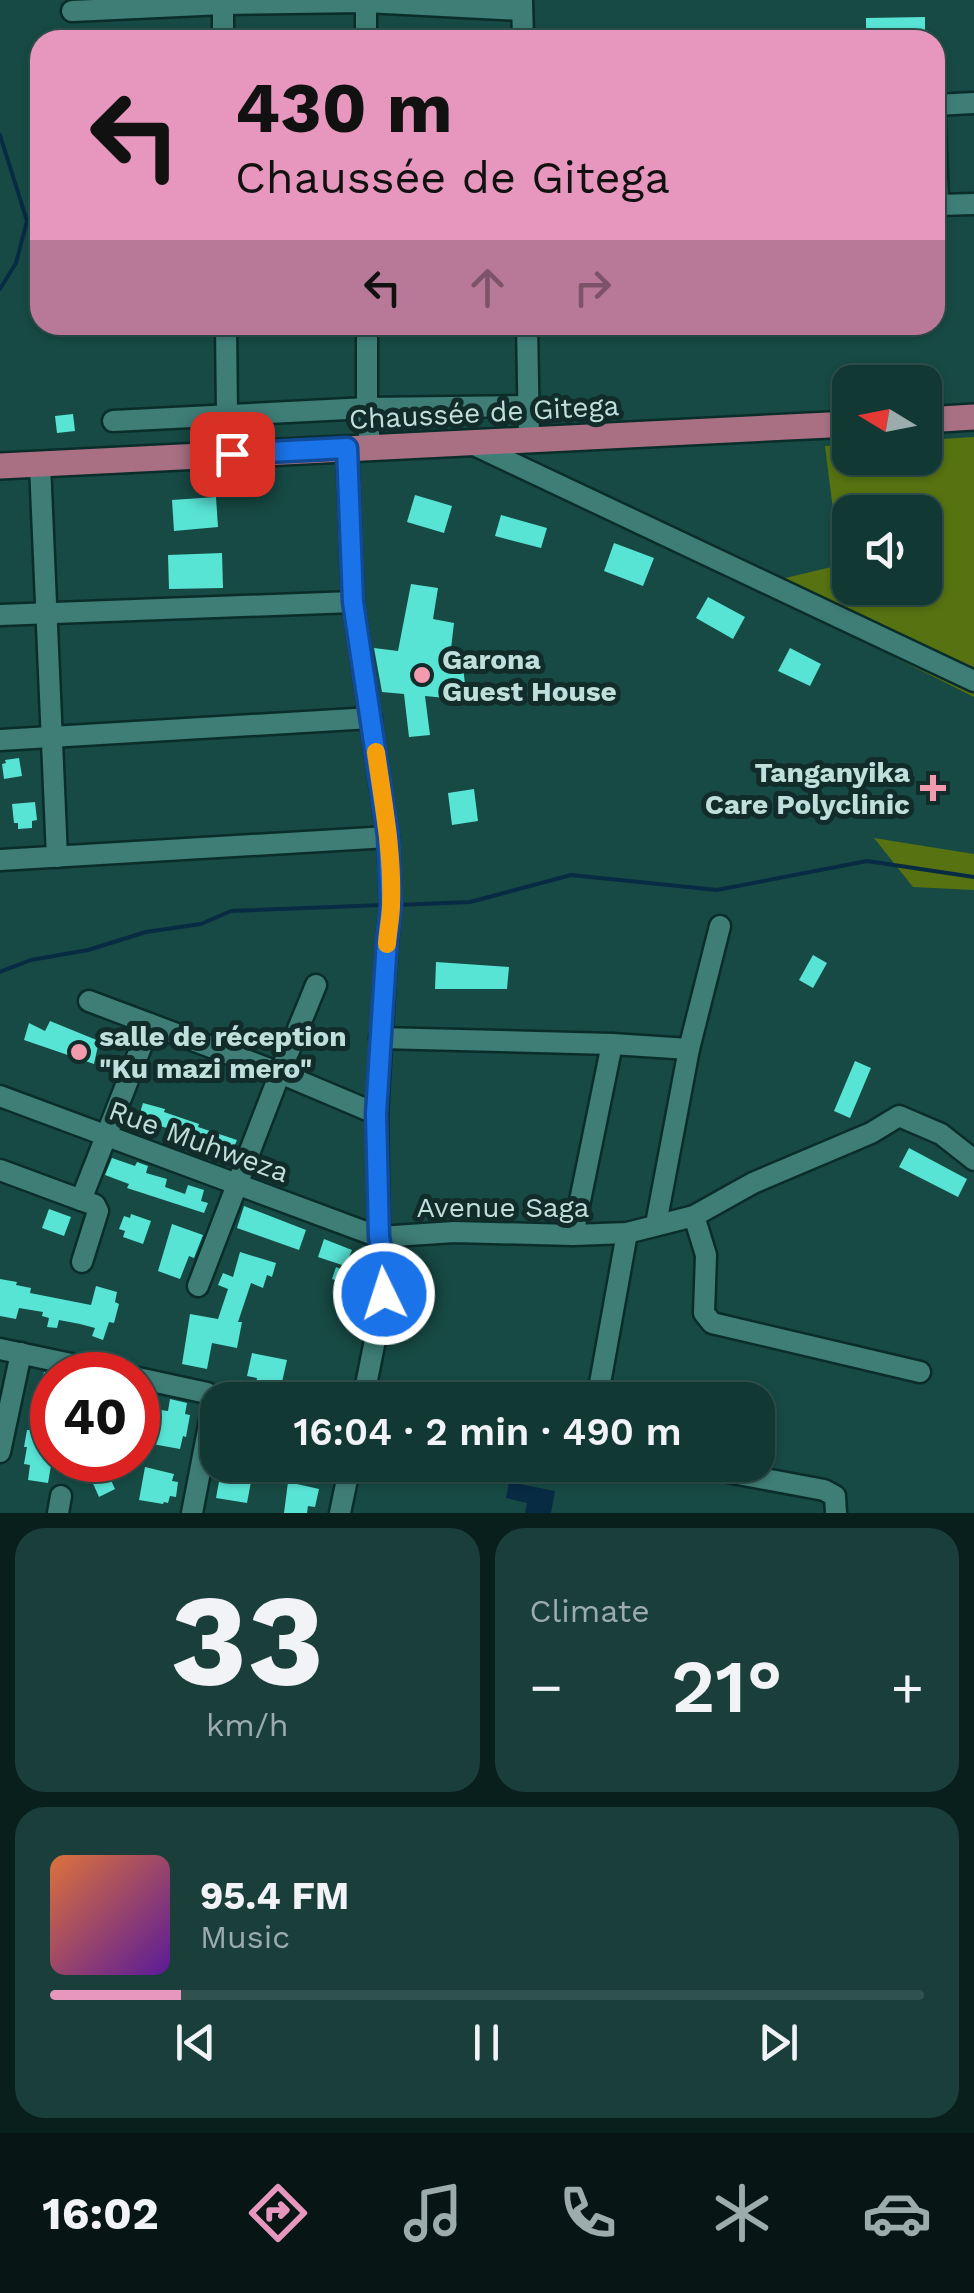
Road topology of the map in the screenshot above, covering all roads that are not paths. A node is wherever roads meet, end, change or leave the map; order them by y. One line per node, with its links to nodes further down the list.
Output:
1 (366, 1): 2 (street); 3 (street); 6 (street)
2 (223, 2): 4 (street); 5 (street)
3 (522, 5): 7 (street)
4 (72, 11)
5 (224, 30)
6 (366, 30)
7 (523, 30)
8 (974, 104): 9 (street)
9 (945, 105)
10 (974, 204): 11 (street)
11 (945, 205)
12 (226, 335): 17 (street)
13 (367, 335): 16 (street)
14 (527, 335): 15 (street)
15 (528, 406): 16 (street); 22 (street)
16 (367, 408): 17 (street); 24 (street)
17 (227, 414): 20 (street)
18 (974, 417): 19 (main road)
19 (942, 419)
20 (113, 421)
21 (832, 425): 22 (main road, Chaussée de Gitega)
22 (530, 440): 23 (main road, Chaussée de Gitega)
23 (472, 444): 24 (main road, Chaussée de Gitega); 30 (street)
24 (358, 448): 25 (main road, Chaussée de Gitega); 27 (street)
25 (40, 465): 26 (main road, Chaussée de Gitega); 28 (street)
26 (0, 466)
27 (353, 602): 28 (street); 31 (street)
28 (47, 613): 29 (street); 32 (street)
29 (0, 615)
30 (974, 682)
31 (371, 718): 32 (street); 34 (street)
32 (52, 737): 33 (street); 35 (street)
33 (0, 740)
34 (388, 836): 35 (street); 41 (street)
35 (57, 857): 36 (street)
36 (0, 860)
37 (720, 926): 43 (street)
38 (316, 985): 44 (street)
39 (89, 1001): 40 (street)
40 (150, 1024): 44 (street); 47 (street)
41 (380, 1038): 42 (street); 46 (street)
42 (612, 1044): 43 (street); 55 (street)
43 (689, 1049): 53 (street)
44 (280, 1073): 46 (street); 50 (street)
45 (0, 1096): 47 (street, Rue Muhweza)
46 (376, 1114): 56 (street)
47 (106, 1136): 50 (street, Rue Muhweza); 51 (street)
48 (974, 1160): 52 (street, Avenue Saga)
49 (0, 1170): 51 (street)
50 (238, 1185): 56 (street, Rue Muhweza); 58 (street)
51 (82, 1200): 57 (street)
52 (694, 1216): 53 (street, Avenue Saga); 60 (street)
53 (656, 1224): 54 (street, Avenue Saga)
54 (627, 1233): 55 (street, Avenue Saga); 62 (street)
55 (574, 1235): 56 (street, Avenue Saga)
56 (379, 1237): 61 (street)
57 (82, 1262)
58 (198, 1286)
59 (11, 1351): 64 (street)
60 (920, 1372)
61 (367, 1382)
62 (600, 1382)
63 (160, 1383): 67 (street)
64 (0, 1452)
65 (775, 1481): 69 (street)
66 (346, 1482): 68 (street)
67 (192, 1513)
68 (340, 1513)
69 (836, 1513)

